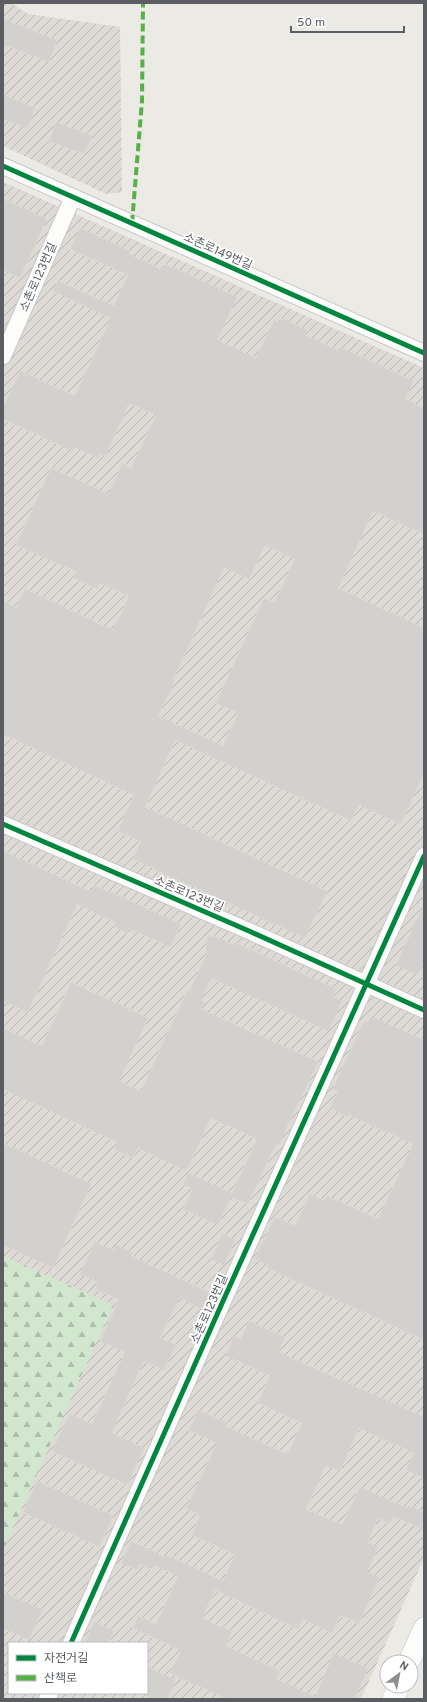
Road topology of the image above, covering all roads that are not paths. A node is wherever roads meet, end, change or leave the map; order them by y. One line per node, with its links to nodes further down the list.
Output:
1 (3, 166): 2 (street, 소촌로149번길)
2 (72, 197): 3 (street, 소촌로149번길); 4 (street, 소촌로123번길)
3 (424, 353)
4 (3, 356)
5 (3, 824): 7 (street, 소촌로123번길)
6 (424, 856): 7 (street, 소촌로123번길)
7 (367, 984): 8 (street, 소촌로123번길); 10 (street, 소촌로123번길)
8 (424, 1010)
9 (423, 1632): 11 (street)
10 (71, 1642)
11 (413, 1654)

